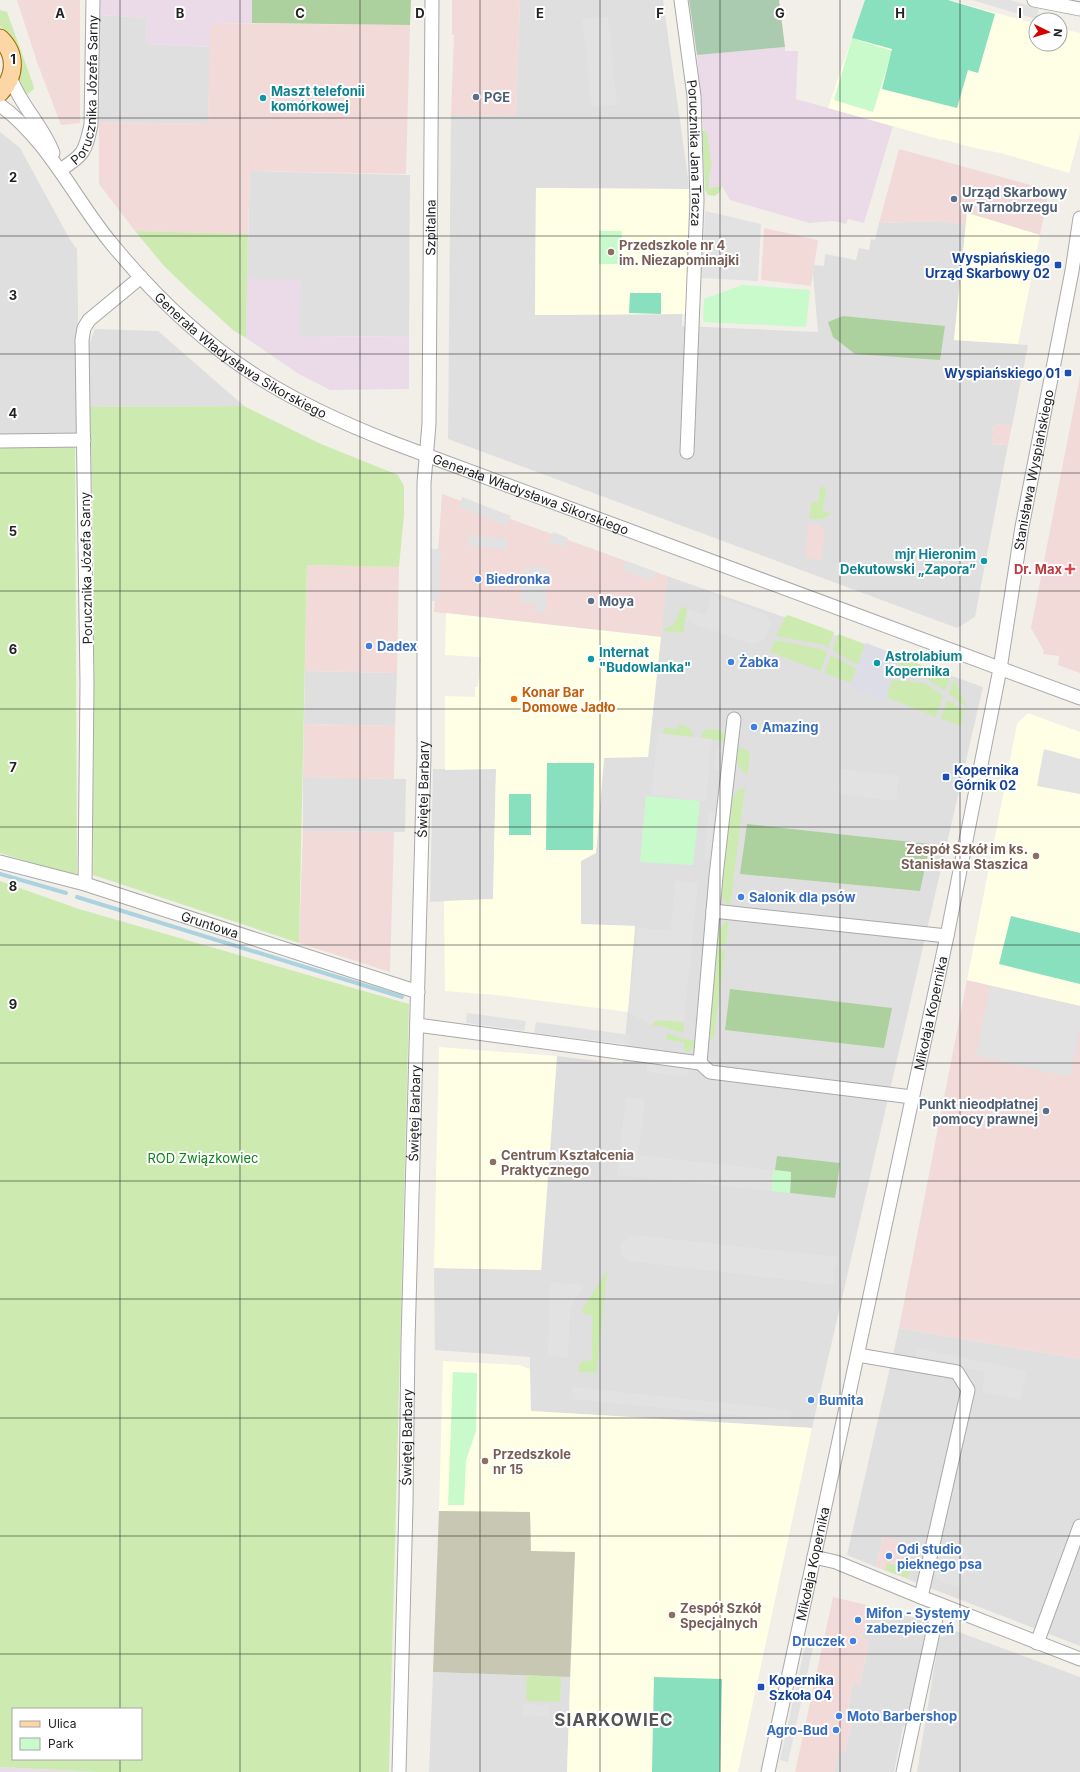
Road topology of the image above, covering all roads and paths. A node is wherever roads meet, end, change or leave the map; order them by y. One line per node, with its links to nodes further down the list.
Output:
1 (93, 0): 11 (street, Porucznika Józefa Sarny)
2 (432, 0): 19 (street, Szpitalna)
3 (681, 0): 18 (street, Porucznika Jana Tracza)
4 (1040, 1): 5 (street); 6 (street)
5 (1080, 9)
6 (1080, 18)
7 (0, 38): 8 (main road)
8 (11, 79): 9 (main road); 11 (street, Generała Władysława Sikorskiego)
9 (0, 94)
10 (0, 105): 11 (street, Generała Władysława Sikorskiego)
11 (60, 170): 15 (street, Generała Władysława Sikorskiego)
12 (1080, 218): 14 (street, Stanisława Wyspiańskiego)
13 (1080, 246): 14 (street, Stanisława Wyspiańskiego)
14 (1072, 271): 20 (street, Stanisława Wyspiańskiego)
15 (141, 277): 16 (street, Porucznika Józefa Sarny); 19 (street, Generała Władysława Sikorskiego)
16 (84, 440): 17 (street); 24 (street, Porucznika Józefa Sarny)
17 (0, 441)
18 (687, 452)
19 (426, 455): 20 (street, Generała Władysława Sikorskiego); 27 (street, Świętej Barbary)
20 (1000, 669): 21 (street, Generała Władysława Sikorskiego); 26 (street, Mikołaja Kopernika)
21 (1080, 698)
22 (734, 719): 25 (street)
23 (0, 862): 24 (street, Gruntowa)
24 (84, 884): 27 (street, Gruntowa)
25 (713, 911): 26 (street); 29 (street)
26 (947, 936): 30 (street, Mikołaja Kopernika)
27 (418, 992): 28 (street, Świętej Barbary)
28 (417, 1025): 29 (street); 38 (street, Świętej Barbary)
29 (700, 1063): 30 (street)
30 (912, 1097): 31 (street, Mikołaja Kopernika)
31 (858, 1355): 33 (street, Mikołaja Kopernika); 34 (street)
32 (1080, 1526): 36 (street)
33 (814, 1557): 34 (street); 39 (street, Mikołaja Kopernika)
34 (921, 1597): 35 (street)
35 (939, 1604): 36 (street); 40 (street)
36 (1037, 1643): 37 (street)
37 (1080, 1659)
38 (399, 1772)
39 (768, 1772)
40 (903, 1772)

